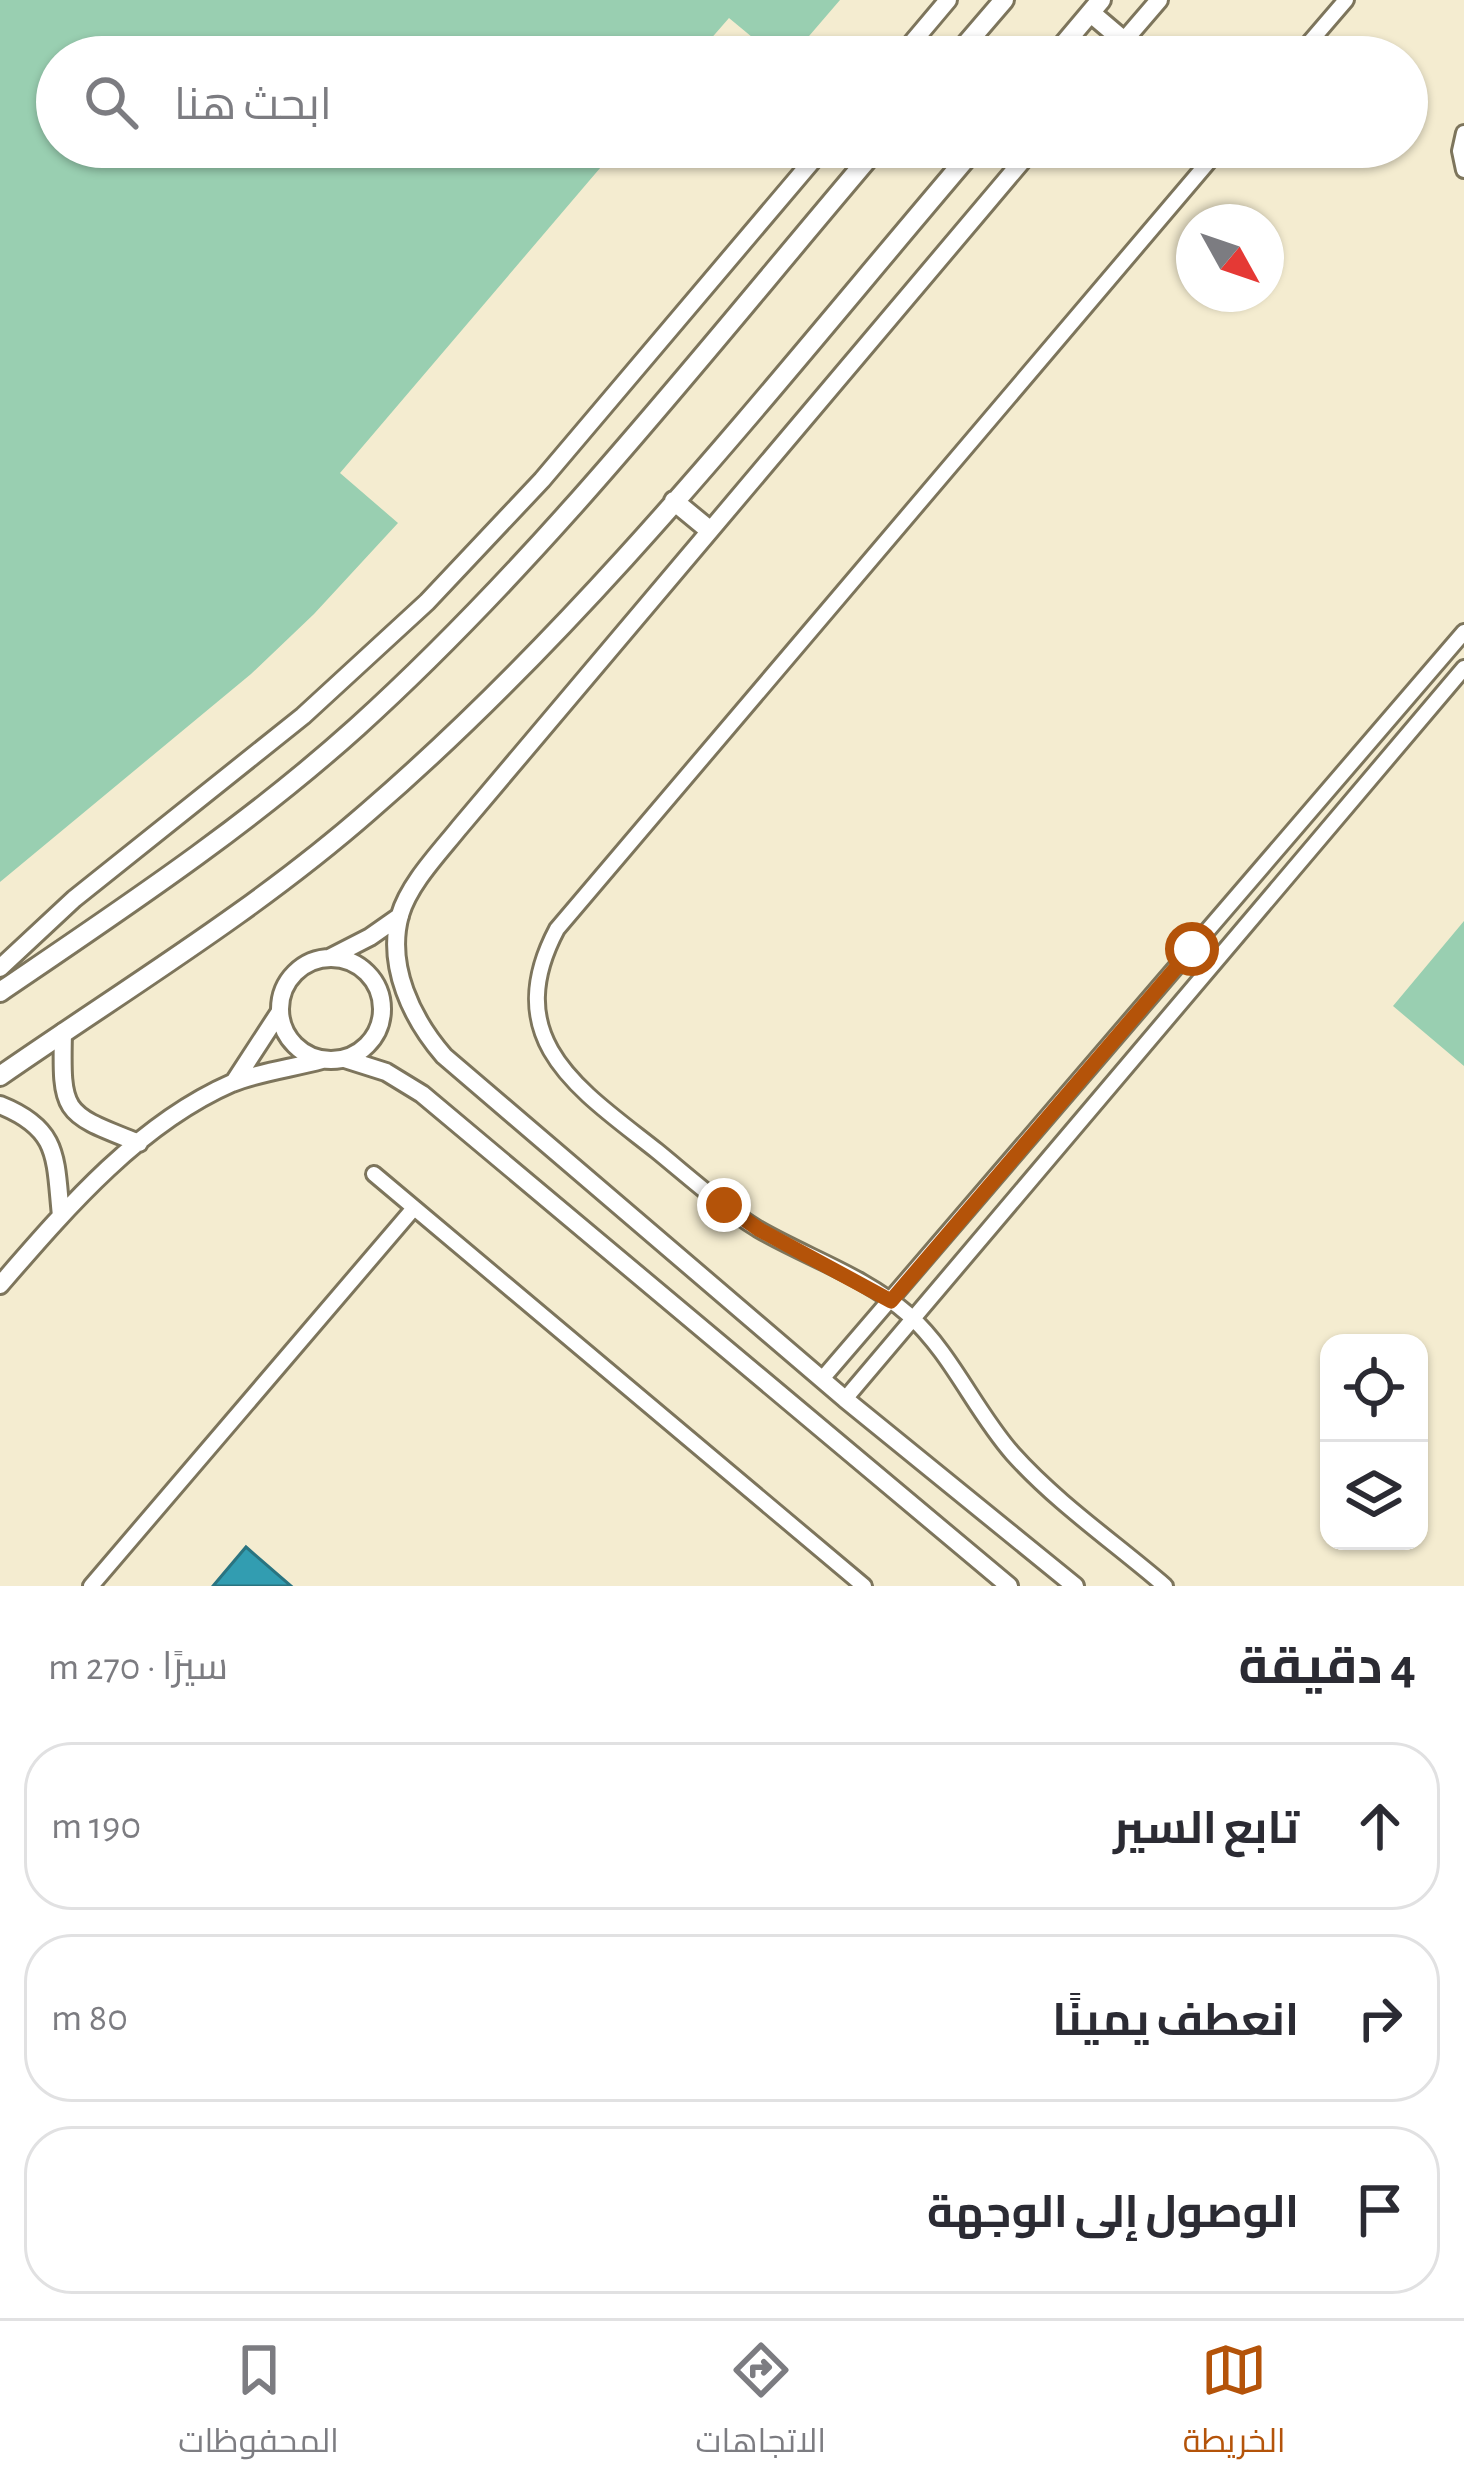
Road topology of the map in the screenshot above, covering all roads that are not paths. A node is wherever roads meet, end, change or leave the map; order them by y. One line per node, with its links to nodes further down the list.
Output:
1 (948, 0): 6 (street)
2 (1004, 0): 7 (main road)
3 (1159, 0): 10 (street)
4 (1346, 0): 11 (street)
5 (1096, 6): 8 (main road); 9 (main road)
6 (918, 36)
7 (974, 36)
8 (1071, 36)
9 (1111, 36)
10 (1128, 36)
11 (1316, 36)
12 (1464, 133): 18 (street)
13 (806, 168): 25 (street)
14 (860, 168): 26 (main road)
15 (958, 168): 19 (main road)
16 (1016, 168): 20 (street)
17 (1203, 168): 41 (street)
18 (1464, 170)
19 (674, 501): 20 (main road); 30 (main road)
20 (708, 530): 23 (street)
21 (1464, 632): 41 (street)
22 (1464, 668): 42 (street)
23 (400, 916): 24 (street); 27 (street)
24 (328, 958): 28 (street); 29 (street)
25 (0, 968)
26 (0, 992)
27 (405, 992): 28 (street); 43 (street)
28 (381, 998): 31 (street)
29 (280, 1013): 32 (street); 34 (street)
30 (63, 1032): 33 (main road); 36 (street)
31 (345, 1059): 32 (street); 47 (street)
32 (322, 1060): 34 (street)
33 (0, 1076)
34 (234, 1082): 36 (street)
35 (0, 1105): 39 (street)
36 (139, 1143): 39 (street)
37 (374, 1174): 38 (street)
38 (414, 1208): 45 (street); 46 (street)
39 (61, 1216): 40 (street)
40 (0, 1285)
41 (891, 1301): 42 (street); 43 (street)
42 (912, 1318): 44 (street); 49 (street)
43 (823, 1379): 44 (street)
44 (845, 1400): 48 (street)
45 (91, 1586)
46 (864, 1586)
47 (1009, 1586)
48 (1075, 1586)
49 (1165, 1586)

